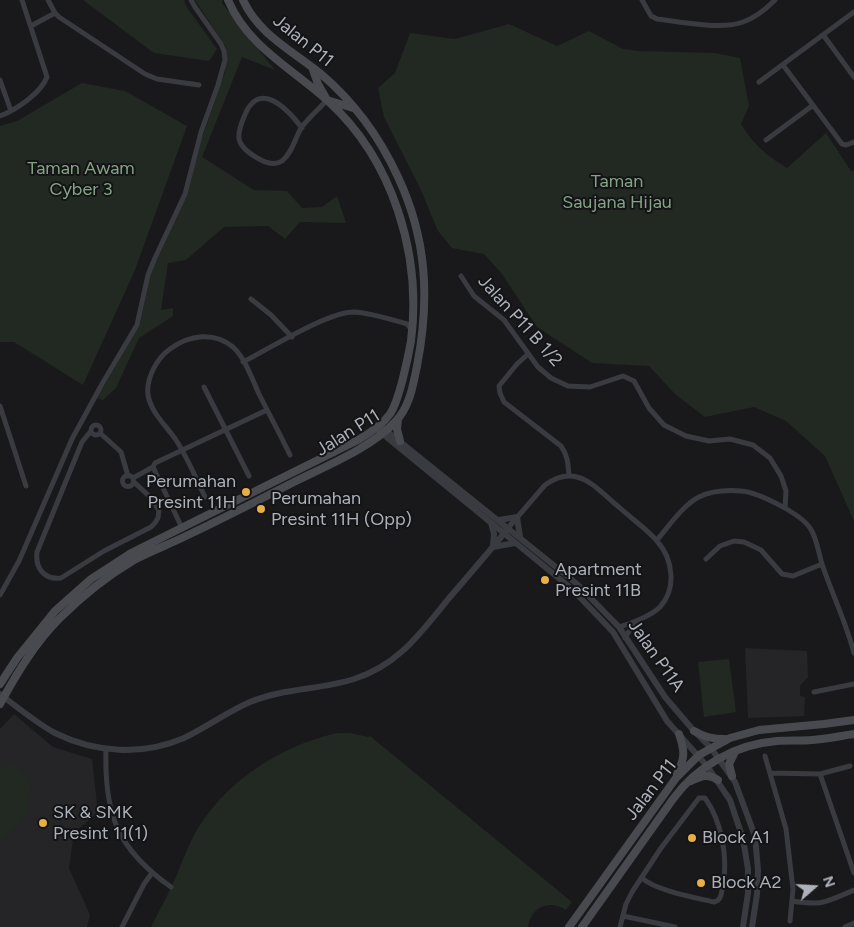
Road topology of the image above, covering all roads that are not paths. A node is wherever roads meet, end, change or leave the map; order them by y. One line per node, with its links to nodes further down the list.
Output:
1 (22, 0): 10 (street)
2 (48, 0): 9 (street)
3 (191, 0): 64 (street)
4 (228, 0): 18 (main road, Jalan P11)
5 (243, 0): 13 (main road, Jalan P11)
6 (642, 0): 7 (street)
7 (775, 0)
8 (854, 12): 11 (street)
9 (55, 14): 10 (street); 17 (street)
10 (30, 26): 21 (street)
11 (824, 36): 12 (street); 14 (street)
12 (783, 65): 16 (street); 19 (street)
13 (312, 68): 18 (main road); 20 (main road, Jalan P11)
14 (854, 77)
15 (0, 80): 21 (street)
16 (759, 82)
17 (199, 85)
18 (327, 100): 20 (main road); 23 (street); 28 (main road, Jalan P11)
19 (812, 106): 24 (street); 25 (street)
20 (354, 108): 37 (main road, Jalan P11)
21 (11, 111): 22 (street)
22 (0, 116)
23 (302, 128): 23 (street)
24 (766, 140)
25 (854, 142)
26 (461, 276): 32 (street, Jalan P11 B 1/2)
27 (250, 300): 31 (street)
28 (414, 310): 29 (street); 30 (main road, Jalan P11)
29 (401, 322): 30 (street); 31 (street)
30 (412, 332): 41 (main road, Jalan P11)
31 (292, 337): 33 (street)
32 (528, 354): 47 (street); 51 (street, Jalan P11 B 1/2)
33 (243, 362): 36 (street); 43 (street)
34 (204, 387): 39 (street)
35 (0, 406): 38 (street)
36 (267, 410): 39 (street); 44 (street)
37 (398, 419): 41 (main road, Jalan P11); 42 (main road)
38 (7, 428): 40 (street); 49 (street)
39 (226, 429): 43 (street); 46 (street)
40 (0, 430)
41 (381, 430): 42 (street, Jalan P11A); 54 (street, Jalan P11A); 55 (main road, Jalan P11); 56 (main road, Jalan P11)
42 (400, 441): 53 (street, Jalan P11A)
43 (182, 450): 45 (street); 50 (street)
44 (290, 454)
45 (153, 467): 48 (street); 55 (street)
46 (249, 476)
47 (569, 476): 52 (street); 59 (street)
48 (132, 479): 48 (street)
49 (26, 486)
50 (205, 497)
51 (785, 508): 59 (street); 63 (street)
52 (517, 518): 53 (street); 57 (street); 58 (street)
53 (499, 520): 57 (street, Jalan P11A)
54 (491, 523): 57 (street, Jalan P11A); 61 (street)
55 (182, 528): 56 (main road); 60 (main road); 70 (main road, Jalan P11)
56 (196, 531): 60 (main road, Jalan P11)
57 (506, 531): 58 (street, Jalan P11A); 61 (street)
58 (517, 540): 61 (street); 66 (street, Jalan P11A); 76 (street, Jalan P11A)
59 (657, 540): 65 (street)
60 (174, 542): 73 (main road, Jalan P11)
61 (492, 548): 80 (street)
62 (706, 558): 63 (street)
63 (822, 564): 67 (street)
64 (0, 595)
65 (634, 622): 66 (street); 68 (street)
66 (618, 627): 68 (street, Jalan P11A)
67 (852, 634): 69 (street)
68 (625, 638): 75 (street, Jalan P11A)
69 (854, 653)
70 (0, 684)
71 (854, 684): 72 (street)
72 (814, 692)
73 (1, 698): 80 (street)
74 (854, 720): 78 (main road, Jalan P11)
75 (694, 731): 78 (main road); 79 (street, Jalan P11A)
76 (679, 734): 82 (street, Jalan P11A); 90 (main road)
77 (854, 734): 81 (main road, Jalan P11)
78 (730, 738): 79 (main road, Jalan P11)
79 (712, 748): 82 (main road, Jalan P11); 84 (street, Jalan P11A)
80 (106, 749): 93 (street)
81 (735, 752): 84 (main road, Jalan P11); 89 (main road)
82 (699, 755): 85 (street, Jalan P11A); 90 (main road, Jalan P11)
83 (765, 756): 87 (street)
84 (719, 758): 85 (main road, Jalan P11); 89 (street, Jalan P11A)
85 (708, 766): 91 (street, Jalan P11A); 92 (main road, Jalan P11)
86 (850, 766): 88 (street)
87 (770, 773): 88 (street); 98 (street)
88 (820, 774): 94 (street)
89 (732, 776): 109 (street, Jalan P11A)
90 (676, 778): 104 (main road, Jalan P11)
91 (718, 780): 92 (main road); 108 (street, Jalan P11A)
92 (682, 786): 105 (main road, Jalan P11)
93 (152, 872): 96 (street); 103 (street)
94 (854, 873)
95 (642, 878): 95 (street); 99 (street)
96 (171, 887)
97 (854, 890): 98 (street)
98 (792, 901): 100 (street)
99 (623, 916): 102 (street); 106 (street)
100 (790, 921)
101 (854, 923): 110 (street)
102 (667, 926): 107 (street)
103 (122, 927)
104 (569, 927)
105 (582, 927)
106 (620, 927)
107 (674, 927)
108 (743, 927)
109 (752, 927)
110 (845, 927)

